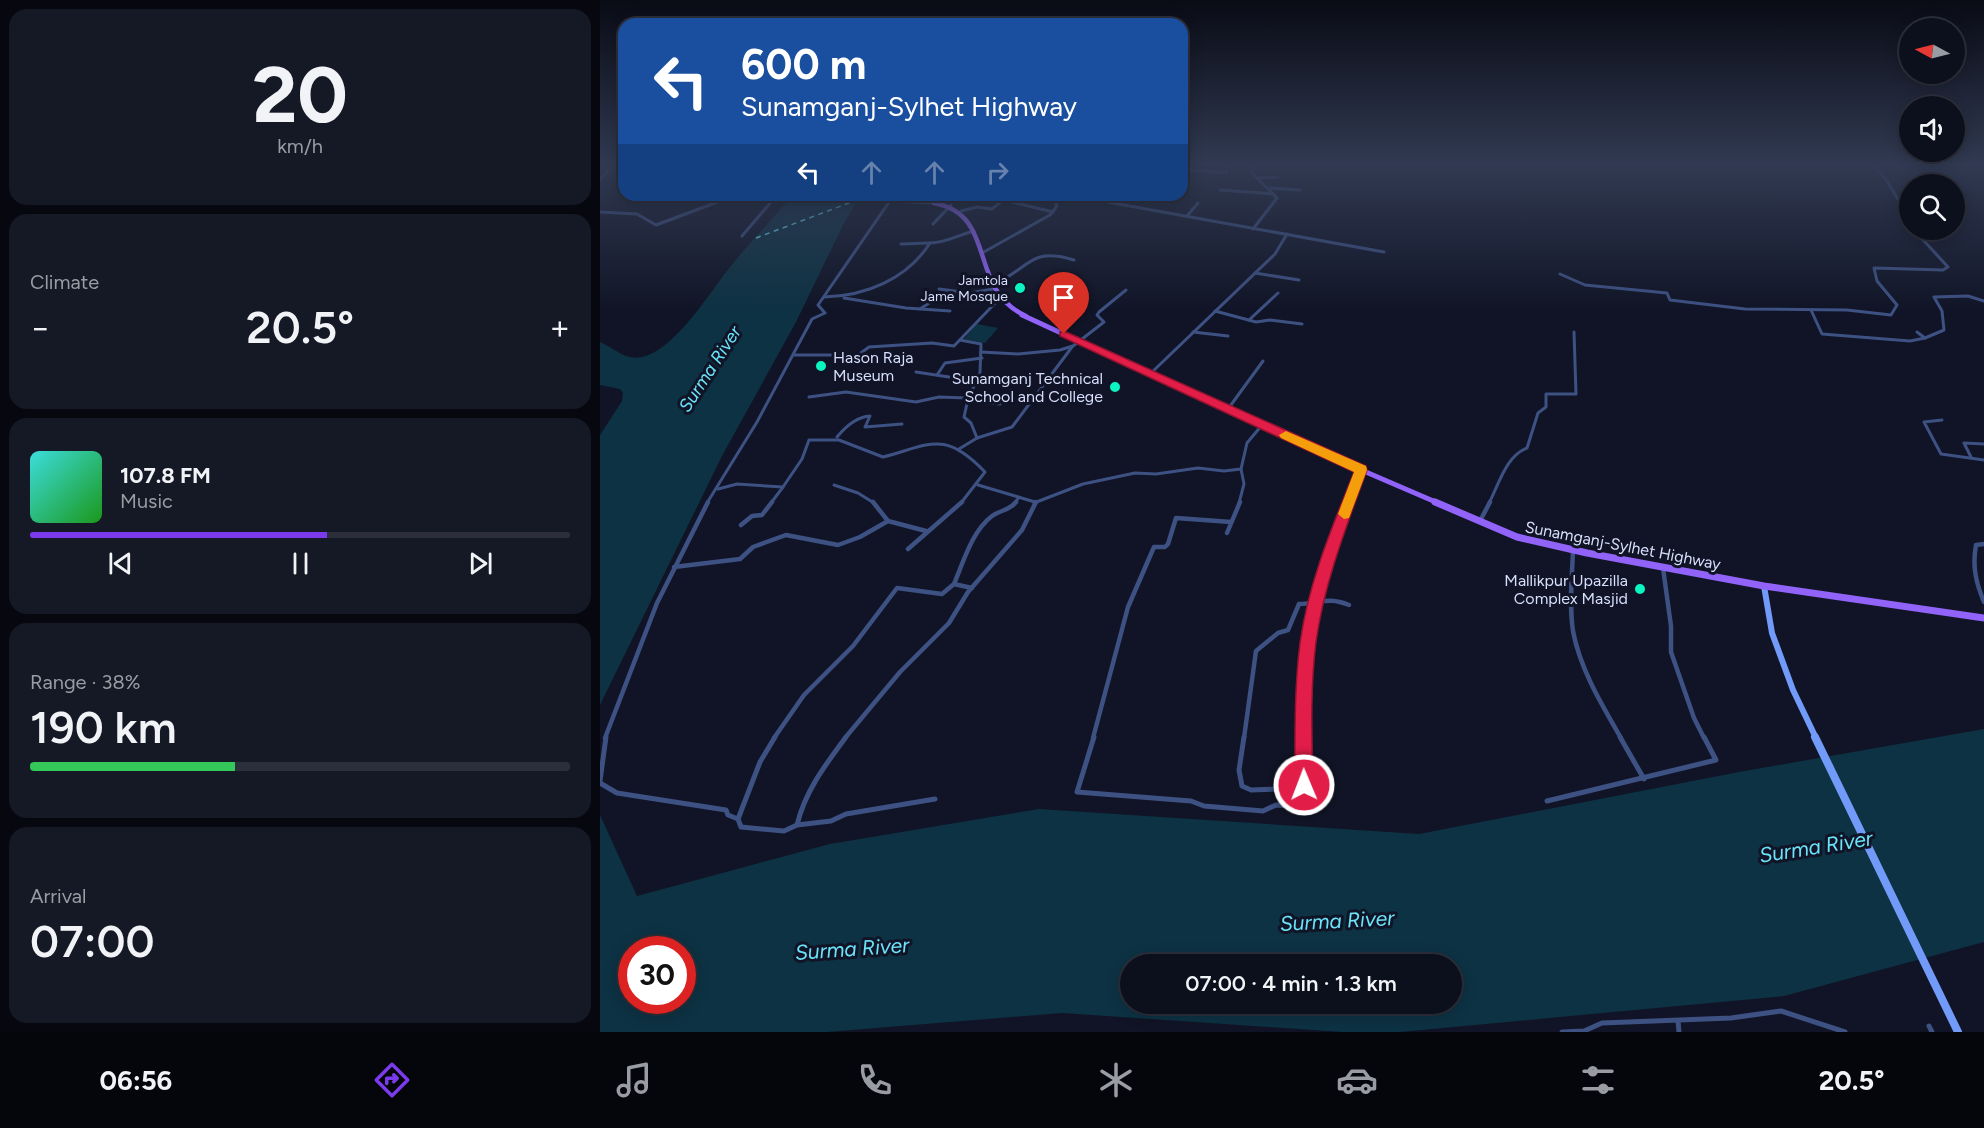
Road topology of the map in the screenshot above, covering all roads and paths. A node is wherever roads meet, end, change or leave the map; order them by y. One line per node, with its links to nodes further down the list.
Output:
1 (637, 214): 2 (street)
2 (685, 214)
3 (761, 214): 16 (street)
4 (881, 214): 31 (street)
5 (942, 214): 12 (street)
6 (963, 214): 14 (main road, Sunamganj-Sylhet Highway)
7 (1050, 214): 21 (street)
8 (1171, 214): 11 (street)
9 (1189, 214): 11 (street)
10 (1264, 214): 13 (street)
11 (1187, 217): 13 (street)
12 (933, 224)
13 (1253, 229): 15 (street)
14 (974, 231): 18 (street); 21 (main road, Sunamganj-Sylhet Highway)
15 (1287, 234): 20 (street); 23 (street)
16 (742, 236)
17 (1923, 240): 36 (street)
18 (930, 243): 19 (street); 32 (street)
19 (901, 244)
20 (1384, 252)
21 (982, 253): 26 (main road, Sunamganj-Sylhet Highway)
22 (1074, 260): 26 (street)
23 (1255, 273): 25 (street); 38 (street)
24 (1560, 273): 36 (street)
25 (1299, 280)
26 (992, 287): 29 (street); 33 (main road, Sunamganj-Sylhet Highway)
27 (939, 289): 29 (street)
28 (1126, 290): 47 (street)
29 (947, 291): 35 (street)
30 (1278, 293): 39 (street)
31 (824, 297): 32 (street); 50 (street)
32 (841, 297): 35 (street)
33 (1000, 298): 46 (street); 47 (main road, Sunamganj-Sylhet Highway)
34 (1984, 301): 45 (street)
35 (920, 309): 37 (street)
36 (1811, 310): 45 (street)
37 (950, 311)
38 (1215, 311): 39 (street); 41 (street)
39 (1249, 320): 40 (street)
40 (1302, 324)
41 (1192, 332): 44 (street); 54 (street)
42 (1574, 332): 80 (street)
43 (1917, 332): 45 (street)
44 (1228, 336)
45 (1924, 338)
46 (960, 340): 49 (street); 50 (street)
47 (1080, 341): 48 (street); 54 (main road, Sunamganj-Sylhet Highway)
48 (1073, 346): 49 (street); 65 (street)
49 (981, 352): 51 (street)
50 (793, 355): 75 (street)
51 (982, 358): 55 (street); 58 (street)
52 (1263, 361): 60 (street)
53 (916, 372): 55 (street)
54 (1150, 374): 60 (main road, Sunamganj-Sylhet Highway)
55 (937, 375): 56 (street)
56 (949, 376)
57 (808, 397): 58 (street)
58 (967, 399): 59 (street); 65 (street)
59 (1000, 404)
60 (1228, 409): 63 (main road, Sunamganj-Sylhet Highway)
61 (1942, 420): 68 (street)
62 (902, 424): 64 (street)
63 (1263, 424): 70 (street); 71 (main road, Sunamganj-Sylhet Highway)
64 (837, 437): 67 (street); 74 (street)
65 (976, 438): 67 (street)
66 (1984, 444): 68 (street)
67 (959, 449): 73 (street)
68 (1971, 458): 69 (street)
69 (1984, 460)
70 (1241, 469): 77 (street); 79 (street)
71 (1361, 470): 80 (main road, Sunamganj-Sylhet Highway); 92 (street)
72 (834, 485): 78 (street)
73 (978, 485): 76 (street); 82 (street)
74 (783, 487): 75 (street); 81 (street)
75 (717, 489): 87 (street)
76 (1019, 497): 77 (street); 89 (street)
77 (1035, 502): 91 (street)
78 (888, 520): 82 (street); 87 (street)
79 (1231, 522): 83 (street); 100 (street)
80 (1480, 522): 86 (main road, Sunamganj-Sylhet Highway)
81 (741, 525)
82 (927, 531): 85 (street)
83 (1227, 533)
84 (1984, 544): 93 (street)
85 (908, 549)
86 (1573, 551): 88 (main road, Sunamganj-Sylhet Highway); 96 (street)
87 (674, 567): 97 (street)
88 (1663, 567): 90 (main road, Sunamganj-Sylhet Highway); 96 (street)
89 (954, 584): 91 (street); 101 (street)
90 (1764, 586): 95 (main road, Sunamganj-Sylhet Highway); 107 (main road)
91 (972, 588): 102 (street)
92 (1317, 599): 94 (street); 100 (street); 100 (street)
93 (1984, 602)
94 (1349, 605)
95 (1984, 618)
96 (1644, 779): 99 (street)
97 (600, 782): 101 (street)
98 (935, 799): 102 (street)
99 (1547, 801)
100 (1285, 805)
101 (738, 819): 102 (street)
102 (797, 825)
103 (1678, 1021): 104 (street); 105 (street); 106 (street)
104 (1563, 1032)
105 (1679, 1032)
106 (1845, 1032)
107 (1958, 1032)

